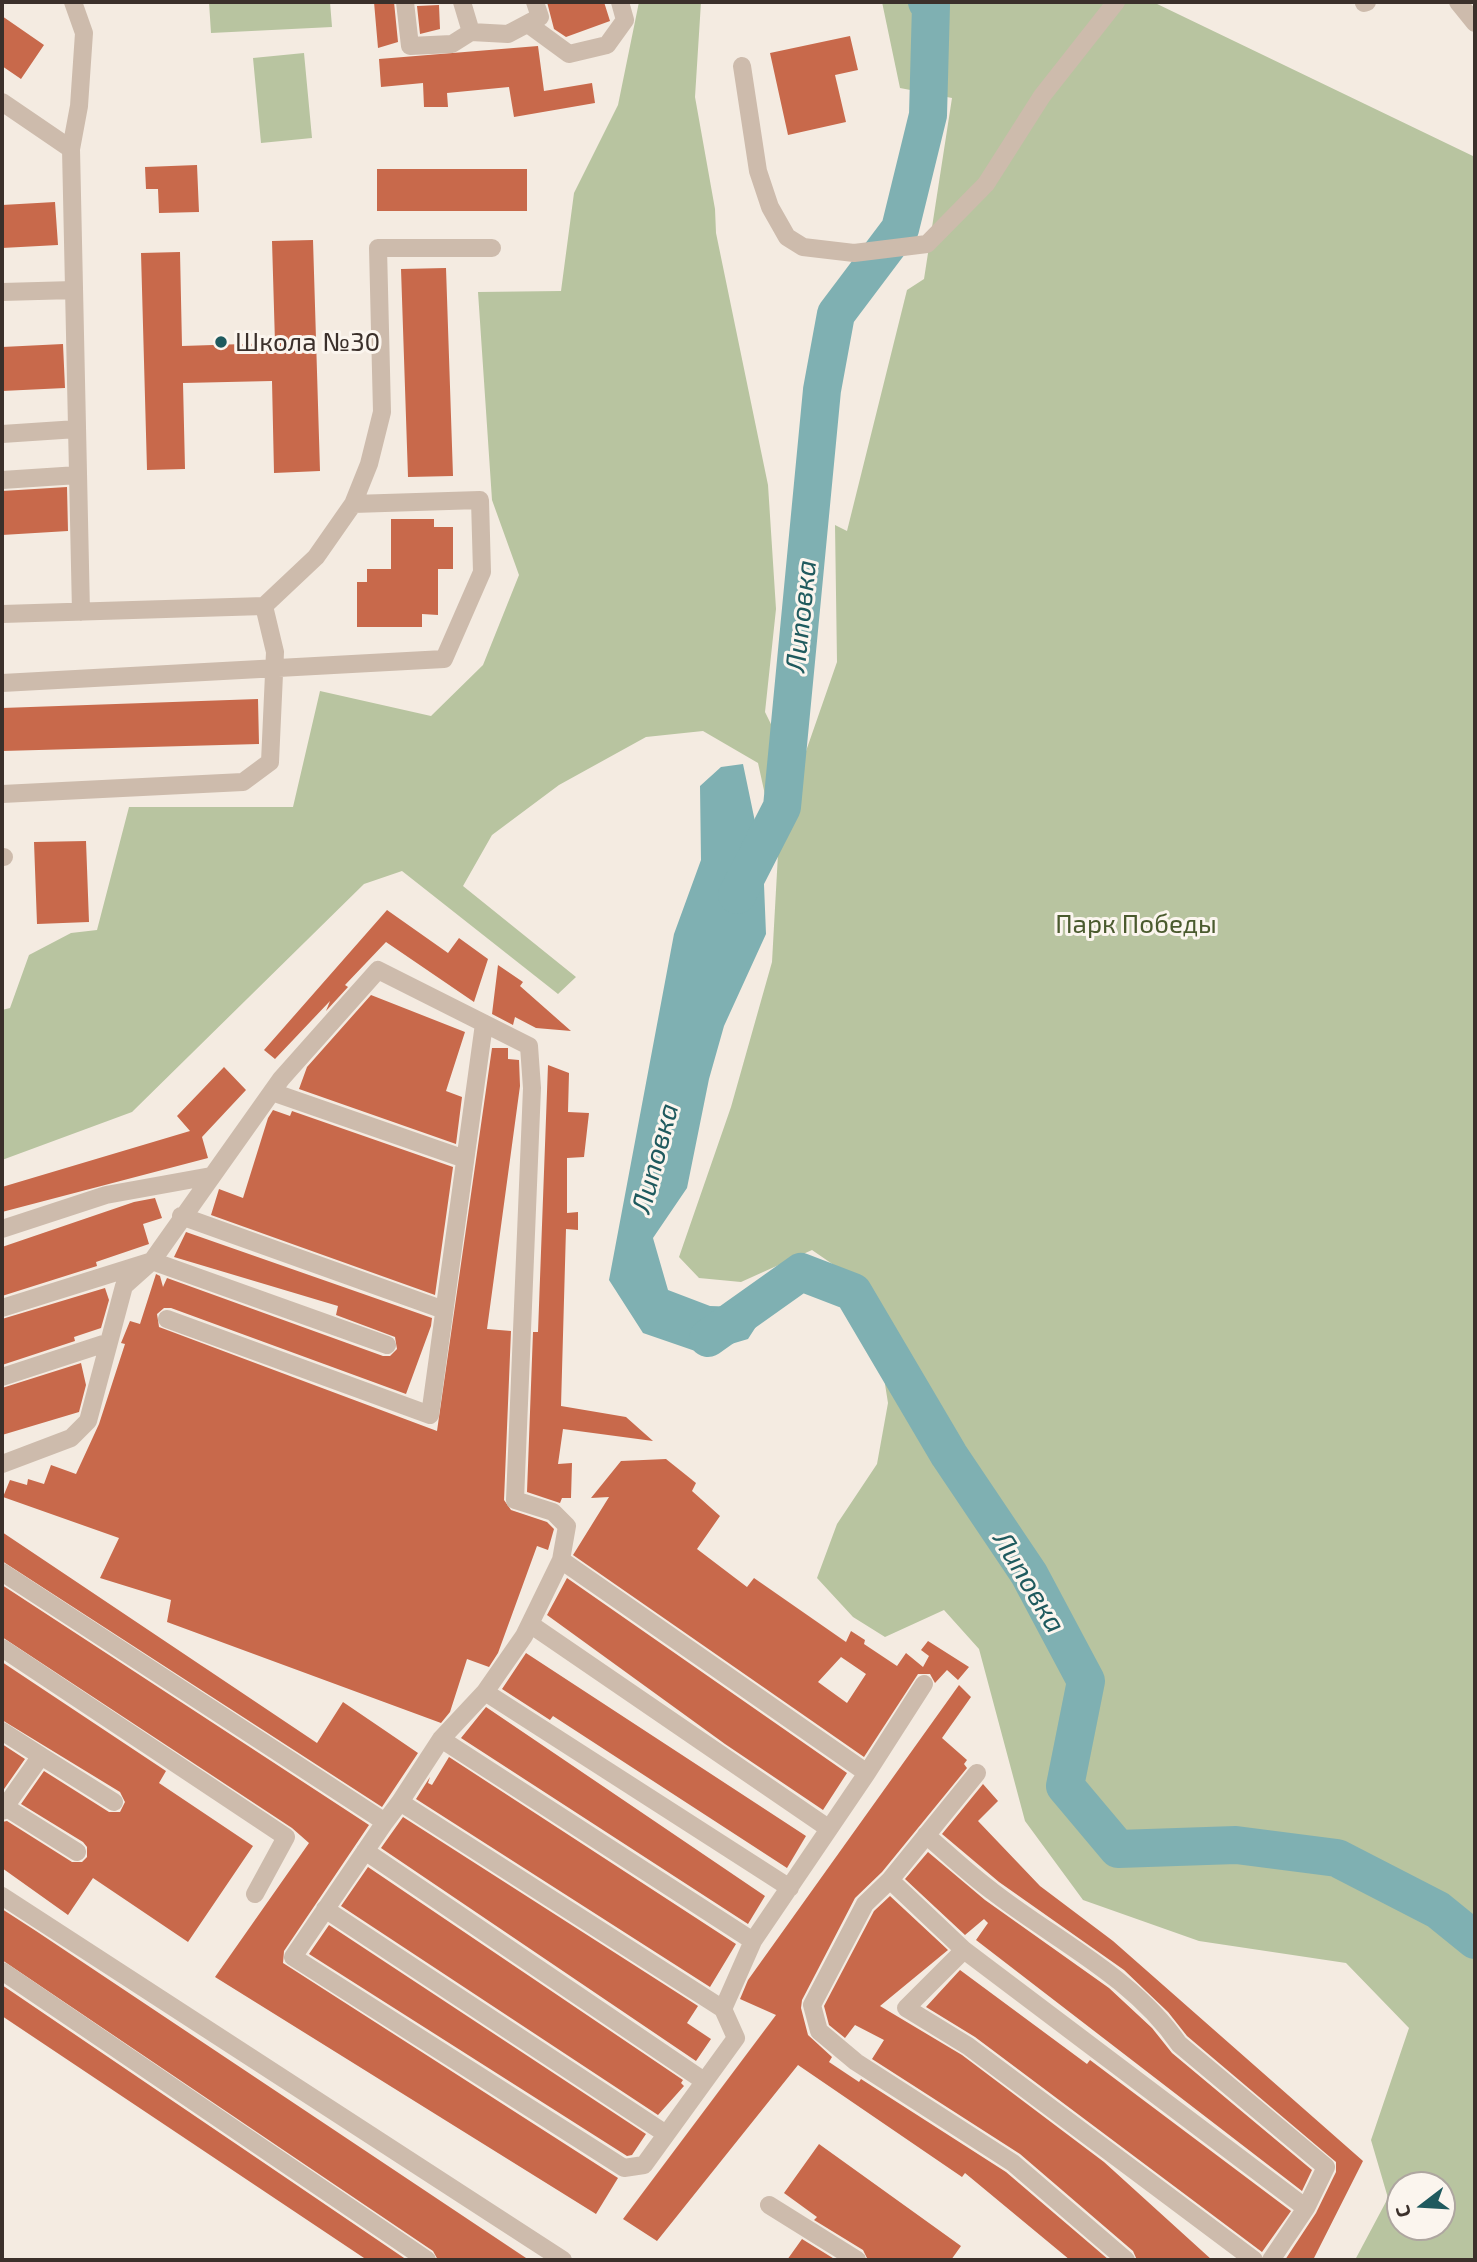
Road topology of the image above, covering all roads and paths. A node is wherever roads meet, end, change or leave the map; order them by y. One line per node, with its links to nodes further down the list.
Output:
1 (74, 2): 13 (lane)
2 (405, 2): 10 (lane)
3 (461, 2): 10 (lane)
4 (536, 2): 9 (lane)
5 (620, 2): 9 (lane)
6 (1116, 2): 11 (lane)
7 (1458, 2): 8 (lane)
8 (1475, 23)
9 (528, 24): 10 (lane)
10 (471, 32)
11 (742, 66)
12 (2, 102): 13 (lane)
13 (71, 149): 15 (lane)
14 (492, 248): 21 (lane)
15 (74, 290): 16 (lane); 17 (lane)
16 (2, 292)
17 (77, 429): 18 (lane); 19 (lane)
18 (2, 434)
19 (78, 475): 20 (lane); 23 (lane)
20 (2, 480)
21 (353, 504): 22 (lane); 25 (lane)
22 (264, 606): 23 (lane); 25 (lane)
23 (80, 612): 24 (lane)
24 (2, 614)
25 (275, 668): 26 (lane); 27 (lane)
26 (2, 683)
27 (2, 794)
28 (484, 1024): 29 (lane); 30 (lane); 42 (lane)
29 (272, 1093): 30 (lane); 31 (lane)
30 (465, 1159): 36 (lane)
31 (211, 1176): 32 (lane); 33 (lane)
32 (181, 1216): 34 (lane); 36 (lane)
33 (2, 1229)
34 (152, 1261): 35 (lane); 39 (lane); 41 (lane)
35 (2, 1308)
36 (444, 1310): 37 (lane)
37 (167, 1319)
38 (103, 1344): 40 (lane)
39 (387, 1345)
40 (2, 1377)
41 (2, 1464)
42 (561, 1560): 44 (lane); 51 (lane)
43 (2, 1572): 56 (lane)
44 (530, 1624): 47 (lane); 57 (lane)
45 (2, 1648): 63 (lane)
46 (924, 1684): 51 (lane)
47 (485, 1692): 49 (lane); 62 (lane)
48 (2, 1731): 50 (lane)
49 (442, 1739): 54 (lane); 66 (lane)
50 (41, 1756): 53 (lane); 55 (lane)
51 (867, 1773): 57 (lane)
52 (977, 1773): 58 (lane)
53 (114, 1802)
54 (400, 1802): 56 (lane); 69 (lane)
55 (3, 1807): 60 (lane)
56 (385, 1822): 59 (lane)
57 (828, 1828): 62 (lane)
58 (926, 1835): 61 (lane); 73 (lane)
59 (365, 1851): 65 (lane); 70 (lane)
60 (77, 1852)
61 (890, 1880): 67 (lane); 77 (lane)
62 (790, 1888): 66 (lane)
63 (255, 1894)
64 (2, 1896): 75 (lane)
65 (325, 1909): 71 (lane); 71 (lane)
66 (752, 1941): 69 (lane)
67 (964, 1950): 73 (lane); 78 (lane)
68 (2, 1971): 74 (lane)
69 (723, 2009): 70 (lane)
70 (704, 2081): 71 (lane)
71 (666, 2134)
72 (769, 2204): 76 (lane)
73 (1306, 2208): 79 (lane)
74 (426, 2260)
75 (564, 2260)
76 (857, 2260)
77 (1126, 2260)
78 (1254, 2260)
79 (1271, 2260)

